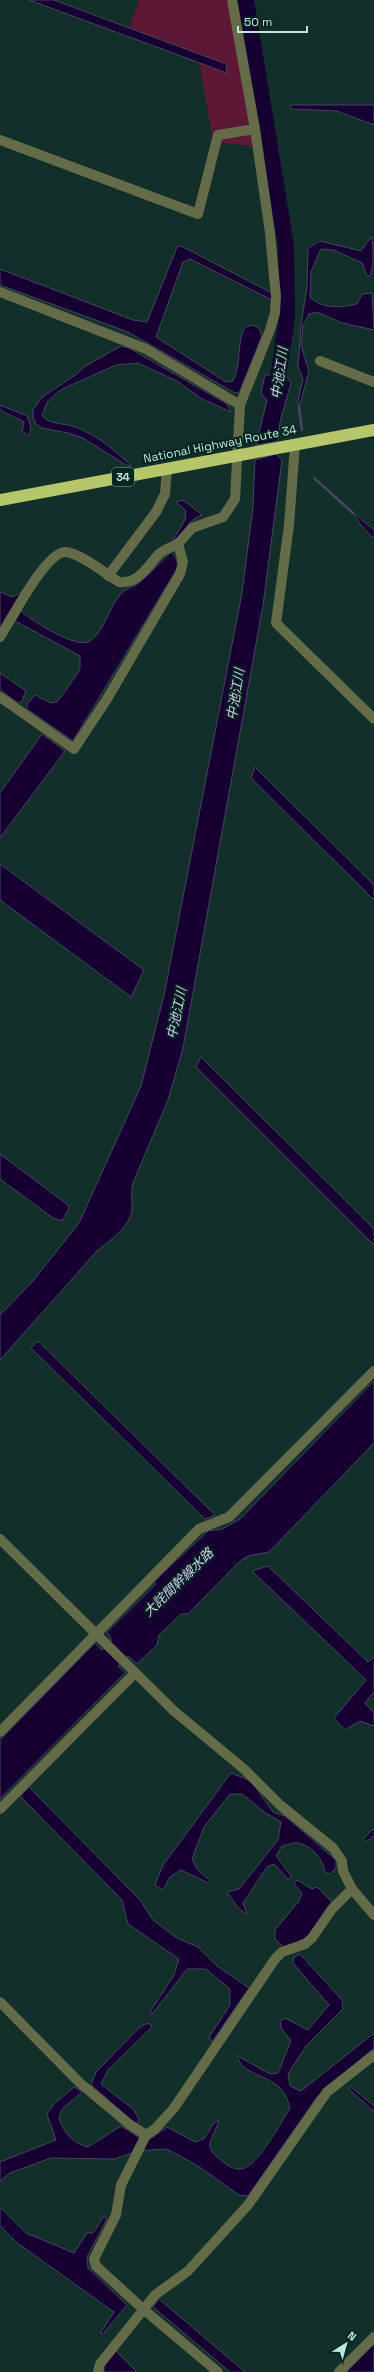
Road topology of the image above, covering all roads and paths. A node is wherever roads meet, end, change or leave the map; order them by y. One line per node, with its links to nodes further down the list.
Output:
1 (232, 0): 2 (street)
2 (255, 129): 3 (street); 7 (street)
3 (0, 140)
4 (0, 292): 7 (street)
5 (320, 361): 6 (street)
6 (374, 382)
7 (240, 404): 10 (street)
8 (374, 429): 9 (highway, National Highway Route 34 / 34)
9 (291, 445): 10 (highway, National Highway Route 34 / 34); 17 (street)
10 (242, 454): 11 (highway, National Highway Route 34 / 34); 13 (street)
11 (167, 468): 12 (highway, National Highway Route 34 / 34); 14 (street)
12 (0, 500)
13 (178, 544): 14 (street); 16 (street)
14 (108, 576): 15 (street)
15 (0, 637)
16 (0, 697)
17 (374, 719)
18 (374, 1371): 20 (street)
19 (0, 1539): 20 (street)
20 (97, 1634): 21 (street); 22 (street)
21 (135, 1673): 23 (street); 24 (street)
22 (0, 1732)
23 (0, 1809)
24 (352, 1889): 25 (street); 28 (street)
25 (374, 1915)
26 (0, 2002): 28 (street)
27 (374, 2055): 29 (street)
28 (146, 2135): 29 (street)
29 (143, 2309): 31 (street); 32 (street)
30 (374, 2337): 33 (street)
31 (98, 2372)
32 (218, 2372)
33 (339, 2372)

